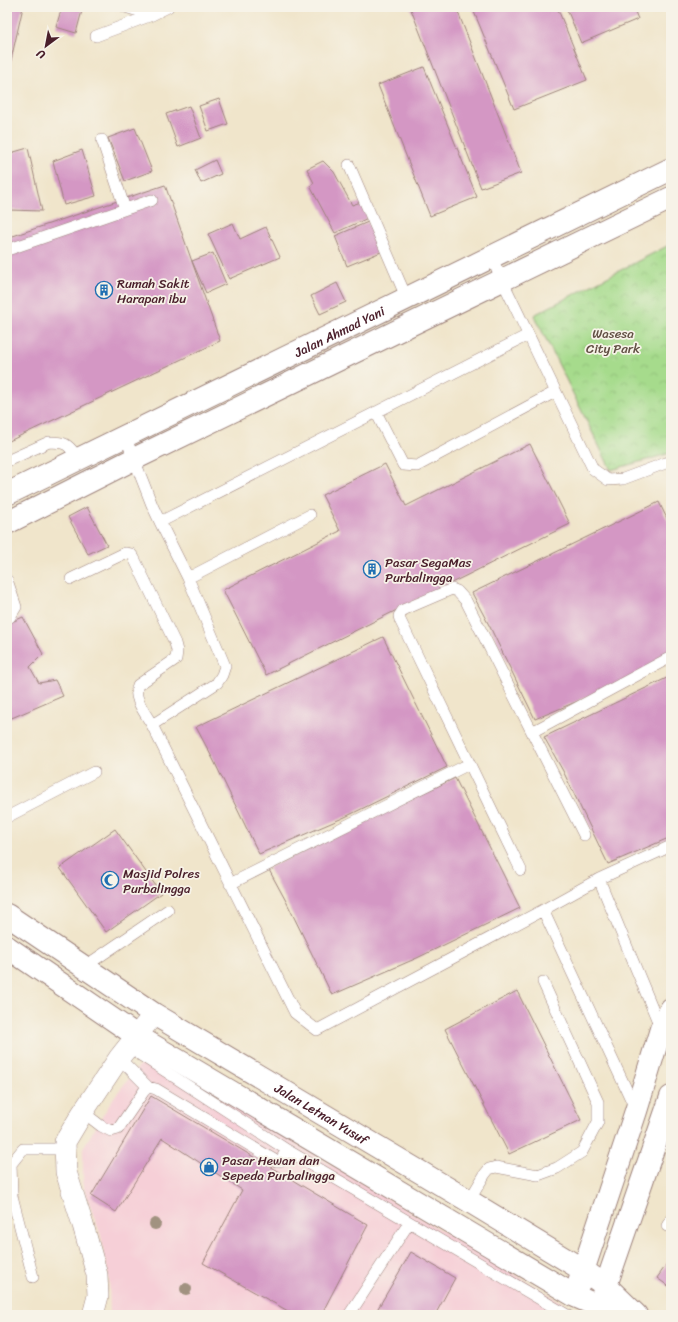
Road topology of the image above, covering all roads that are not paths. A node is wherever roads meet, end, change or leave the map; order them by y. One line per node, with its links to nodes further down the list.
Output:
1 (126, 7): 3 (lane)
2 (168, 7): 3 (lane)
3 (152, 15): 4 (lane)
4 (96, 36)
5 (102, 140): 10 (lane)
6 (349, 165): 14 (lane)
7 (671, 169): 12 (street, Jalan Ahmad Yani)
8 (671, 198): 13 (street, Jalan Ahmad Yani)
9 (152, 200): 10 (lane)
10 (125, 209): 11 (lane)
11 (7, 250)
12 (491, 257): 13 (lane); 14 (street, Jalan Ahmad Yani)
13 (502, 281): 15 (lane); 20 (street, Jalan Ahmad Yani)
14 (407, 299): 18 (street, Jalan Ahmad Yani)
15 (528, 335): 16 (lane); 17 (lane)
16 (555, 392): 17 (lane); 22 (lane)
17 (376, 412): 25 (lane)
18 (125, 436): 19 (street, Jalan Ahmad Yani); 20 (lane)
19 (78, 459): 21 (lane); 23 (street, Jalan Ahmad Yani)
20 (134, 459): 25 (lane); 26 (street, Jalan Ahmad Yani)
21 (7, 461)
22 (671, 461)
23 (7, 494)
24 (310, 515): 27 (lane)
25 (160, 522): 27 (lane)
26 (7, 523)
27 (188, 578): 32 (lane)
28 (71, 579): 32 (lane)
29 (7, 580): 30 (lane)
30 (7, 618)
31 (671, 657): 33 (lane)
32 (152, 725): 41 (lane)
33 (532, 732): 34 (lane); 37 (lane)
34 (469, 764): 39 (lane); 41 (lane)
35 (94, 772): 36 (lane)
36 (7, 816)
37 (584, 835)
38 (671, 846): 40 (lane)
39 (521, 870)
40 (599, 879): 43 (lane); 50 (lane)
41 (230, 884): 43 (lane)
42 (168, 910): 46 (lane)
43 (543, 910): 54 (lane)
44 (7, 914): 46 (street, Jalan Letnan Yusuf)
45 (7, 947): 51 (street, Jalan Letnan Yusuf)
46 (84, 967): 49 (street, Jalan Letnan Yusuf)
47 (543, 982): 58 (lane)
48 (671, 1009): 50 (street)
49 (154, 1014): 51 (street); 58 (street, Jalan Letnan Yusuf)
50 (661, 1029): 54 (street)
51 (128, 1047): 52 (lane); 55 (street); 57 (lane); 63 (street, Jalan Letnan Yusuf)
52 (148, 1086): 55 (lane); 57 (lane)
53 (671, 1097): 62 (street)
54 (636, 1110): 60 (street)
55 (83, 1112): 56 (street)
56 (65, 1142): 61 (lane); 64 (street)
57 (287, 1150): 59 (lane)
58 (469, 1201): 60 (street, Jalan Letnan Yusuf)
59 (409, 1223): 63 (lane); 65 (lane)
60 (583, 1270): 62 (street, Jalan Letnan Yusuf); 63 (street)
61 (33, 1277)
62 (602, 1296): 63 (street, Jalan Letnan Yusuf); 66 (street, Jalan Letnan Yusuf)
63 (571, 1305)
64 (92, 1315)
65 (349, 1315)
66 (635, 1315)

